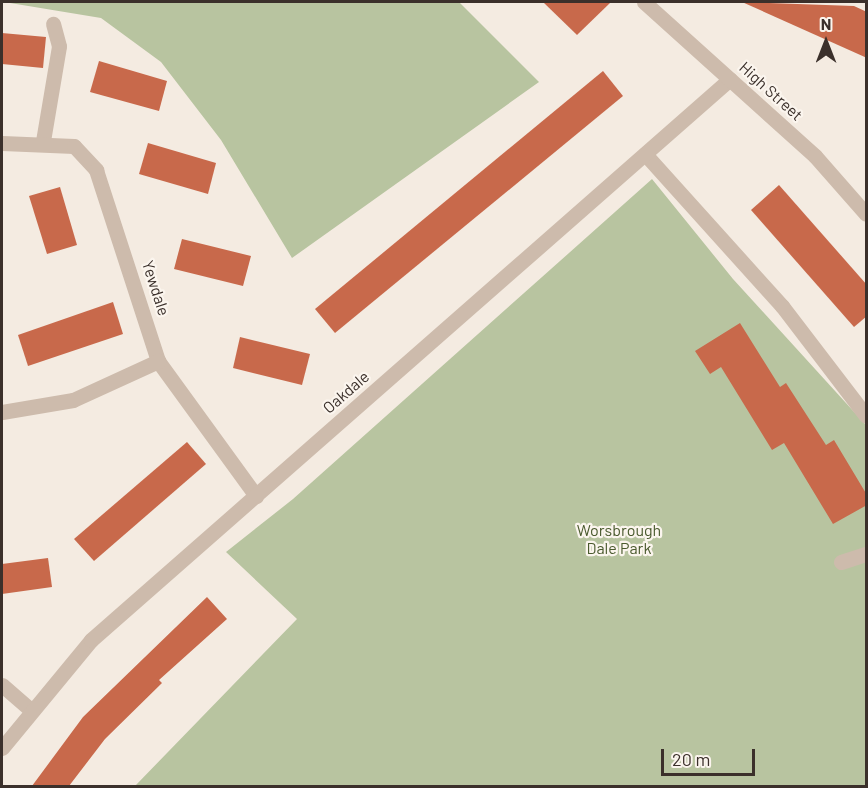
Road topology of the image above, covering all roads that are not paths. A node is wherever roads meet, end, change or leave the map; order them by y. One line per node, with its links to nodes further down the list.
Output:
1 (644, 2): 3 (street, High Street)
2 (53, 24): 4 (street)
3 (730, 79): 6 (street, Oakdale); 7 (street, High Street)
4 (43, 141): 5 (street, Yewdale); 8 (street, Yewdale)
5 (2, 143)
6 (645, 154): 10 (street); 11 (street, Oakdale)
7 (867, 214)
8 (158, 361): 9 (street); 11 (street, Yewdale)
9 (2, 412)
10 (867, 416)
11 (256, 496): 15 (street, Oakdale)
12 (867, 554): 13 (street)
13 (842, 562)
14 (2, 685): 15 (street)
15 (31, 710): 16 (street, Oakdale)
16 (2, 748)

